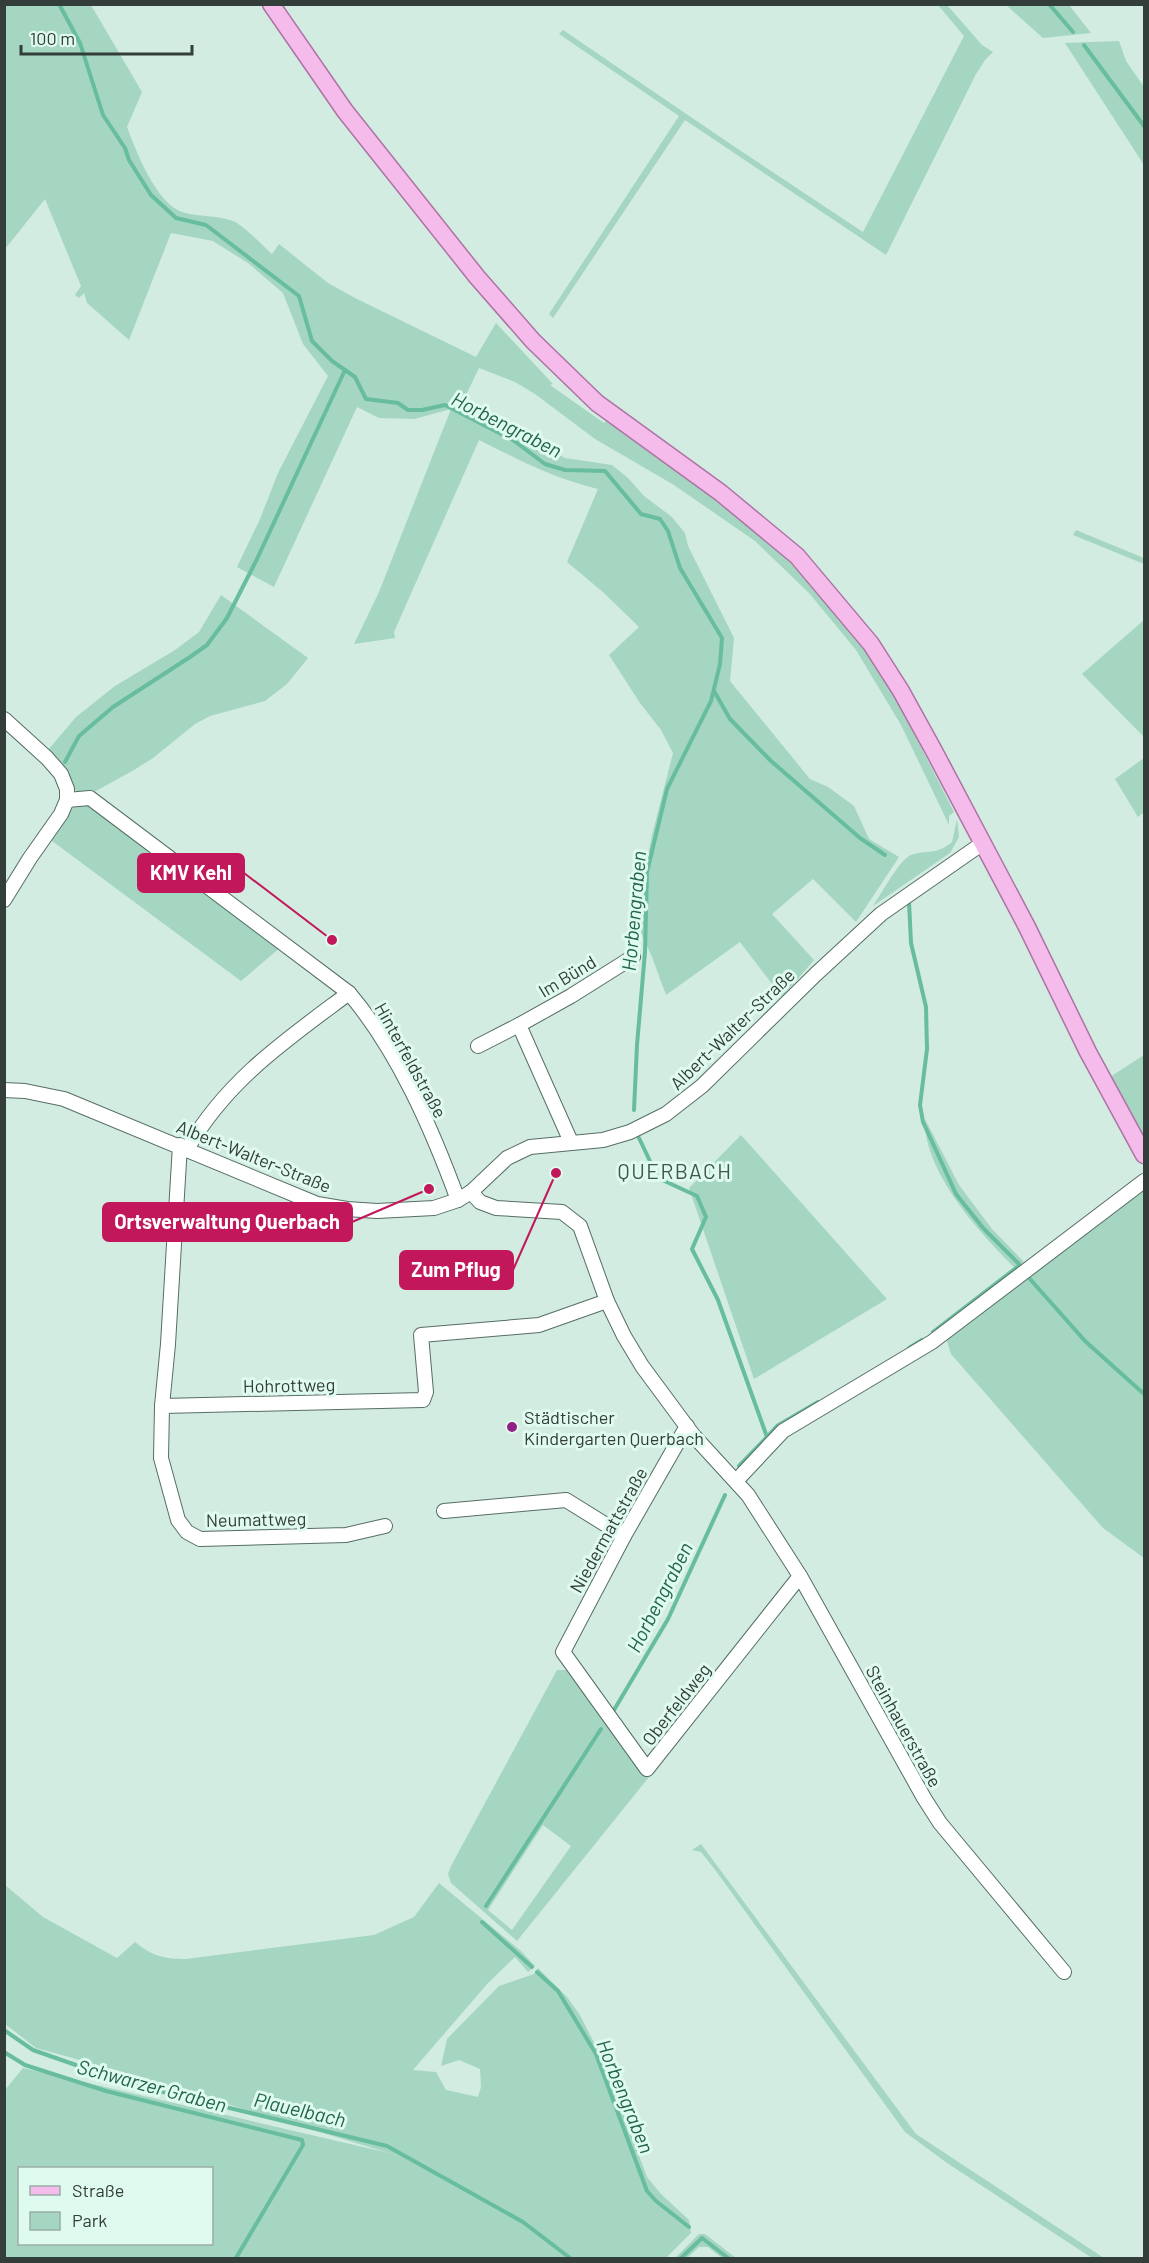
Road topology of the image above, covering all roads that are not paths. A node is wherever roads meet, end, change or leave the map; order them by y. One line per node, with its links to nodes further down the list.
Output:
1 (271, 4): 4 (main road)
2 (4, 719): 3 (street)
3 (67, 800): 5 (street); 7 (street, Hinterfeldstraße)
4 (983, 843): 11 (street, Albert-Walter-Straße); 13 (main road)
5 (4, 900)
6 (633, 957): 8 (street, Im Bünd)
7 (349, 993): 12 (street); 16 (street, Hinterfeldstraße)
8 (519, 1026): 9 (street, Im Bünd); 11 (street)
9 (478, 1046)
10 (4, 1090): 12 (street, Albert-Walter-Straße)
11 (571, 1142): 15 (street, Albert-Walter-Straße)
12 (184, 1147): 16 (street, Albert-Walter-Straße); 18 (street)
13 (1144, 1155)
14 (1144, 1182): 20 (street)
15 (471, 1192): 16 (street, Albert-Walter-Straße); 17 (street, Steinhauerstraße)
16 (458, 1200)
17 (607, 1301): 18 (street, Hohrottweg); 19 (street, Steinhauerstraße)
18 (162, 1406): 22 (street, Neumattweg)
19 (687, 1426): 20 (street, Steinhauerstraße); 23 (street, Niedermattstraße)
20 (736, 1481): 24 (street, Steinhauerstraße)
21 (444, 1511): 23 (street)
22 (385, 1526)
23 (624, 1536): 25 (street, Niedermattstraße)
24 (800, 1576): 25 (street, Oberfeldweg); 26 (street, Steinhauerstraße)
25 (563, 1652)
26 (1064, 1972)

